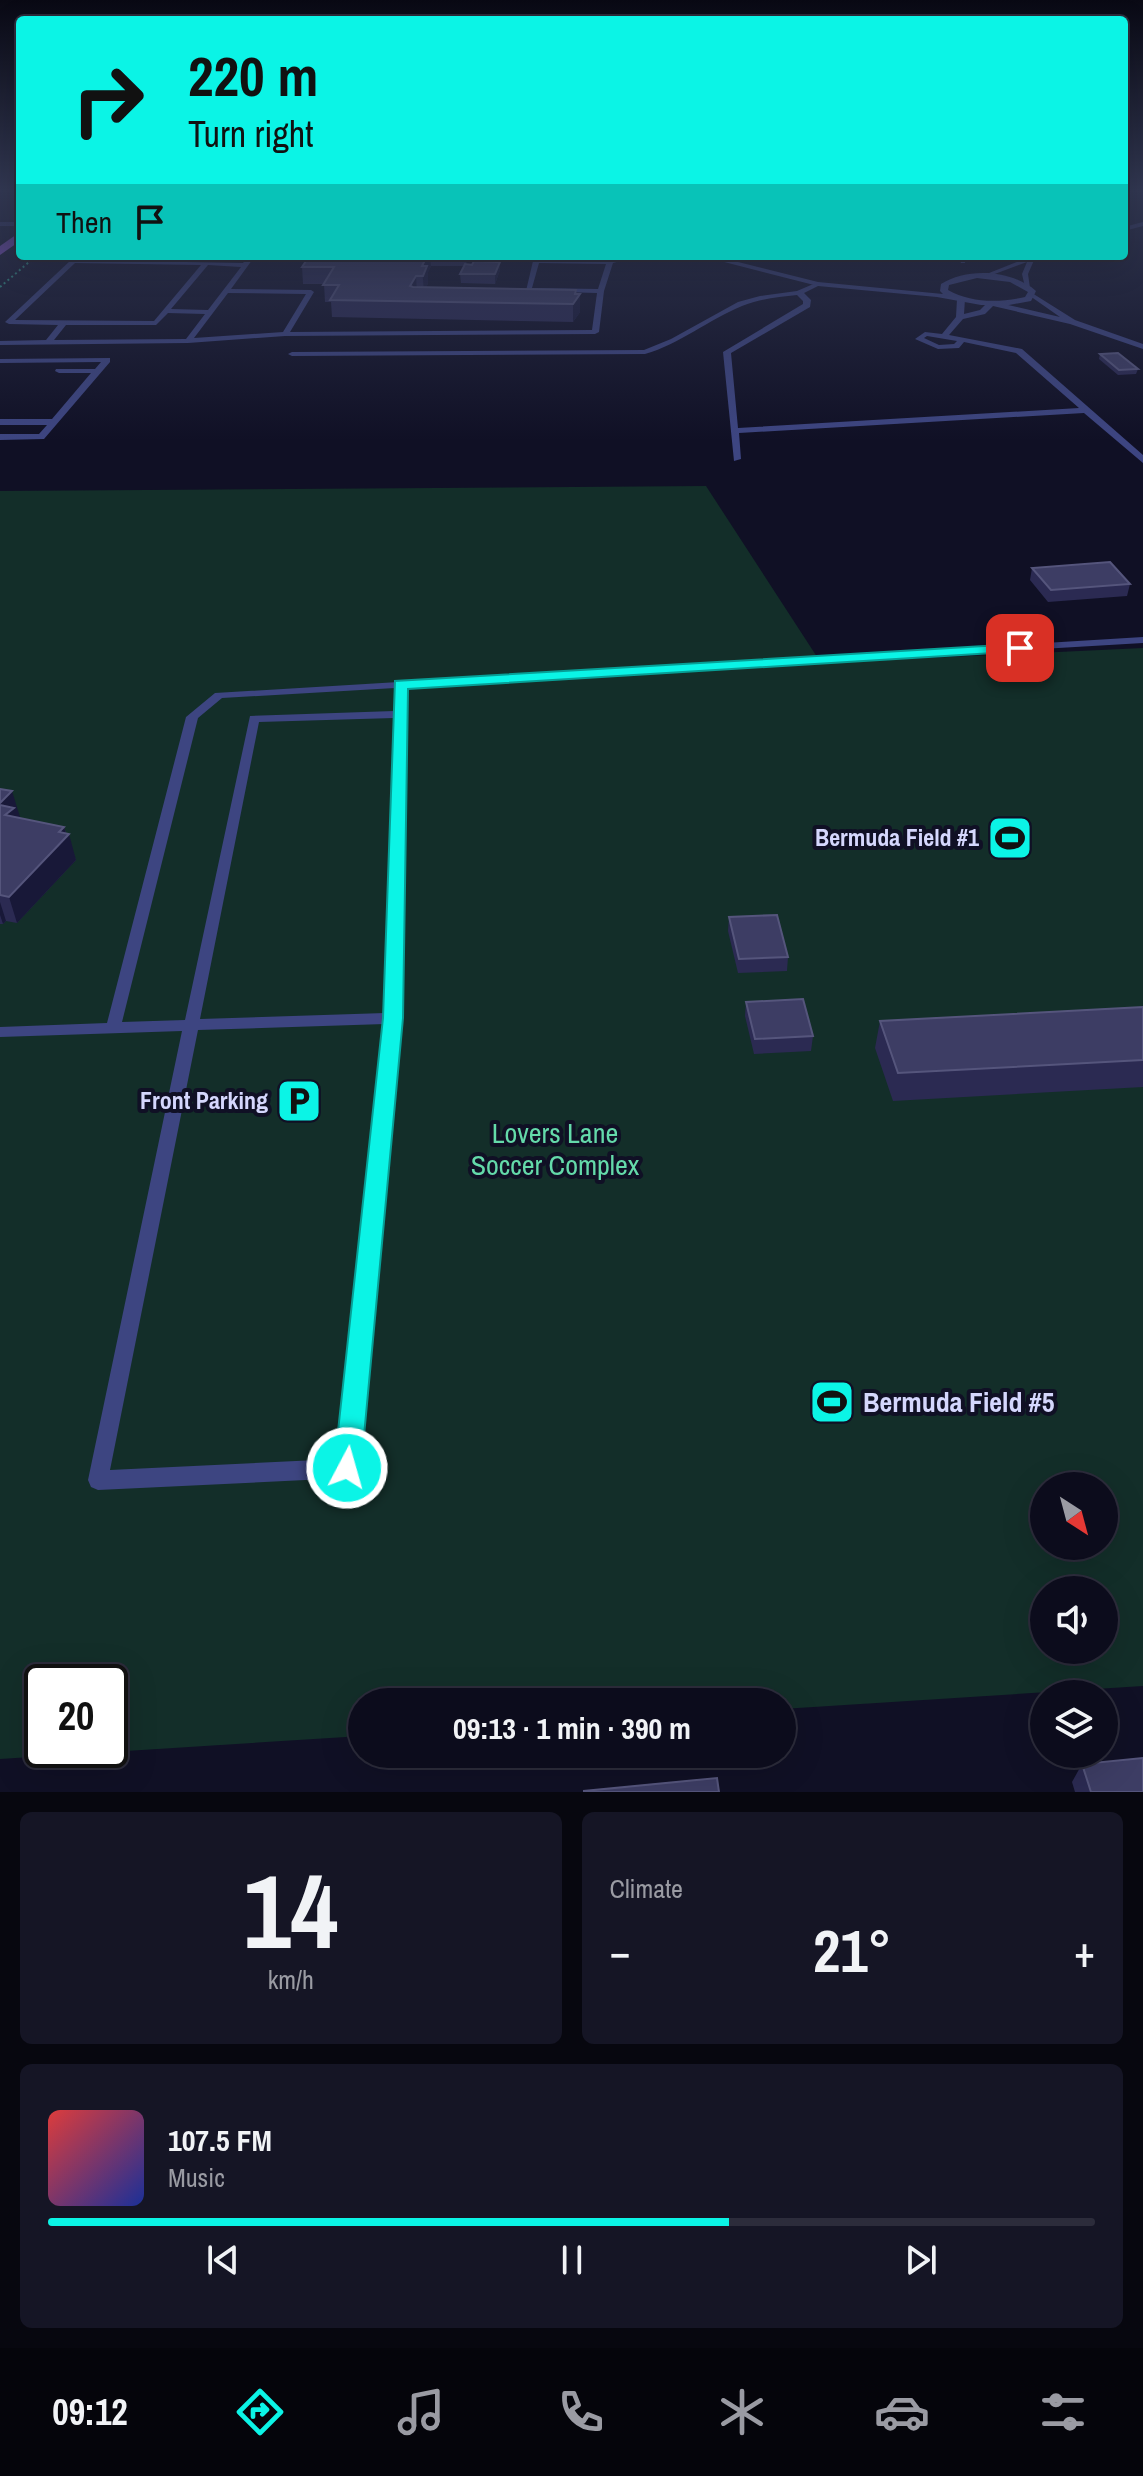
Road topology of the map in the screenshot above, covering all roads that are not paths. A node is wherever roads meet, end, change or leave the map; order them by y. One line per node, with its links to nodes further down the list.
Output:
1 (60, 274): 27 (lane)
2 (197, 274): 23 (lane)
3 (239, 274): 17 (lane)
4 (533, 274): 16 (lane)
5 (569, 274): 16 (lane)
6 (606, 274): 18 (lane)
7 (776, 274): 15 (street)
8 (808, 274): 14 (street)
9 (991, 274): 11 (lane)
10 (1025, 274): 19 (lane)
11 (982, 277): 12 (street); 19 (street)
12 (949, 281): 13 (street); 21 (street)
13 (938, 282)
14 (918, 283)
15 (818, 284): 20 (lane); 21 (street)
16 (565, 290): 18 (lane)
17 (225, 291): 24 (lane); 28 (lane)
18 (601, 291): 28 (lane)
19 (1030, 291): 22 (street); 26 (lane)
20 (799, 293): 35 (lane); 42 (lane)
21 (959, 298): 22 (street); 25 (lane)
22 (993, 304): 25 (lane); 26 (lane)
23 (166, 311): 24 (lane); 27 (lane)
24 (210, 312): 31 (lane)
25 (960, 317): 29 (lane)
26 (1072, 322): 34 (lane)
27 (64, 323): 33 (lane)
28 (285, 334): 31 (lane)
29 (944, 336): 30 (lane); 30 (lane)
30 (962, 340): 39 (lane)
31 (188, 341): 33 (lane)
32 (0, 343): 33 (lane)
33 (48, 343)
34 (1143, 347)
35 (292, 354)
36 (0, 361): 38 (lane)
37 (59, 371): 38 (lane)
38 (97, 371): 41 (lane)
39 (1086, 410): 42 (lane); 45 (lane)
40 (0, 422): 41 (lane)
41 (54, 422): 43 (lane)
42 (734, 431): 44 (lane)
43 (0, 437)
44 (737, 459)
45 (1143, 460)
46 (1143, 640): 47 (lane)
47 (401, 685): 48 (lane); 51 (lane)
48 (400, 714): 49 (lane); 50 (lane)
49 (393, 1018): 50 (lane); 50 (lane)
50 (190, 1025): 51 (lane)
51 (113, 1028): 52 (lane)
52 (0, 1032)

